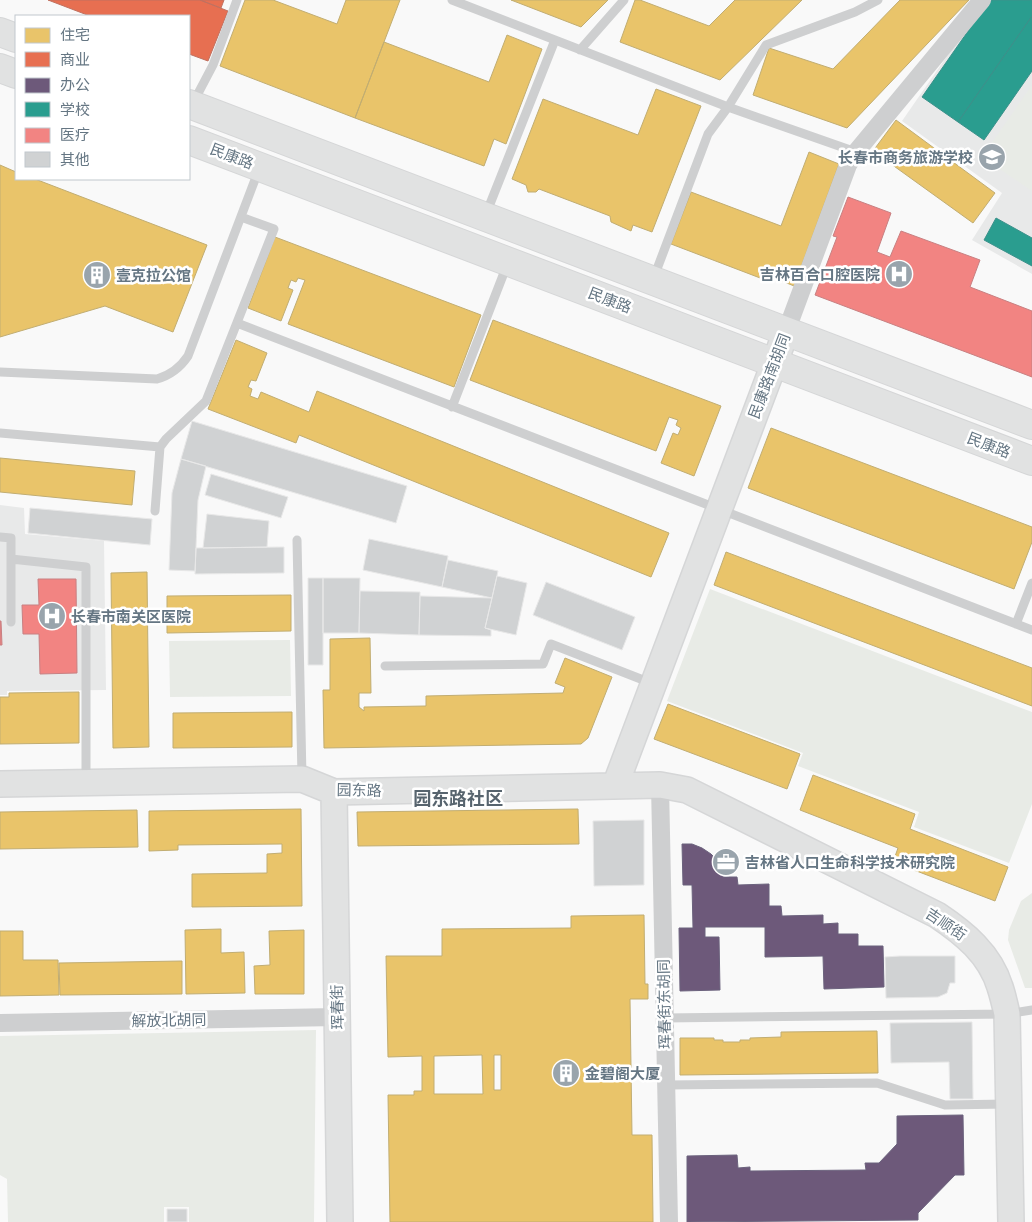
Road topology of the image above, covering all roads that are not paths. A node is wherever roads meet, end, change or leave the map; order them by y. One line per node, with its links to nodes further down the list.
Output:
1 (237, 0): 12 (lane)
2 (452, 0): 8 (lane)
3 (624, 0): 9 (lane)
4 (878, 0): 13 (lane)
5 (982, 0): 15 (street, 民康路南胡同)
6 (0, 32): 7 (main road)
7 (15, 38)
8 (555, 40): 9 (lane); 18 (lane)
9 (580, 50): 13 (lane)
10 (0, 68): 11 (main road)
11 (15, 74)
12 (190, 105): 18 (main road)
13 (728, 107): 15 (lane); 20 (lane)
14 (190, 140): 16 (main road, 民康路)
15 (856, 152): 22 (street, 民康路南胡同)
16 (260, 167): 17 (lane); 19 (main road, 民康路)
17 (241, 217): 21 (lane); 24 (lane)
18 (485, 217): 20 (main road)
19 (508, 261): 23 (main road, 民康路); 25 (lane)
20 (652, 281): 22 (main road)
21 (237, 323): 25 (lane); 28 (lane)
22 (786, 332): 23 (street, 民康路南胡同); 26 (main road)
23 (774, 363): 29 (main road, 民康路); 30 (street, 民康路南胡同)
24 (0, 372)
25 (452, 407): 30 (lane)
26 (1032, 426)
27 (0, 433): 28 (lane)
28 (160, 447): 31 (lane)
29 (1032, 461)
30 (718, 510): 37 (lane); 40 (street, 民康路南胡同)
31 (155, 511)
32 (0, 537): 34 (lane)
33 (297, 540): 41 (lane)
34 (11, 559): 36 (lane); 42 (lane)
35 (1032, 583): 37 (lane)
36 (11, 622)
37 (1016, 624): 38 (lane)
38 (1032, 630)
39 (385, 666): 40 (lane)
40 (654, 683): 45 (street, 民康路南胡同)
41 (302, 779): 42 (street, 园东路); 46 (street, 园东路)
42 (86, 782): 43 (street, 园东路)
43 (0, 784)
44 (660, 785): 45 (street, 园东路); 48 (street, 吉顺街); 50 (street, 珲春街东胡同)
45 (615, 786): 46 (street, 园东路)
46 (334, 792): 49 (street, 珲春街)
47 (1032, 1010): 48 (lane)
48 (1006, 1014): 50 (lane); 53 (street, 吉顺街)
49 (337, 1017): 51 (street, 解放北胡同); 54 (street, 珲春街)
50 (665, 1018): 52 (street, 珲春街东胡同)
51 (0, 1022)
52 (666, 1085): 53 (lane); 55 (street, 珲春街东胡同)
53 (1008, 1104): 56 (street, 吉顺街)
54 (340, 1222)
55 (669, 1222)
56 (1011, 1222)

